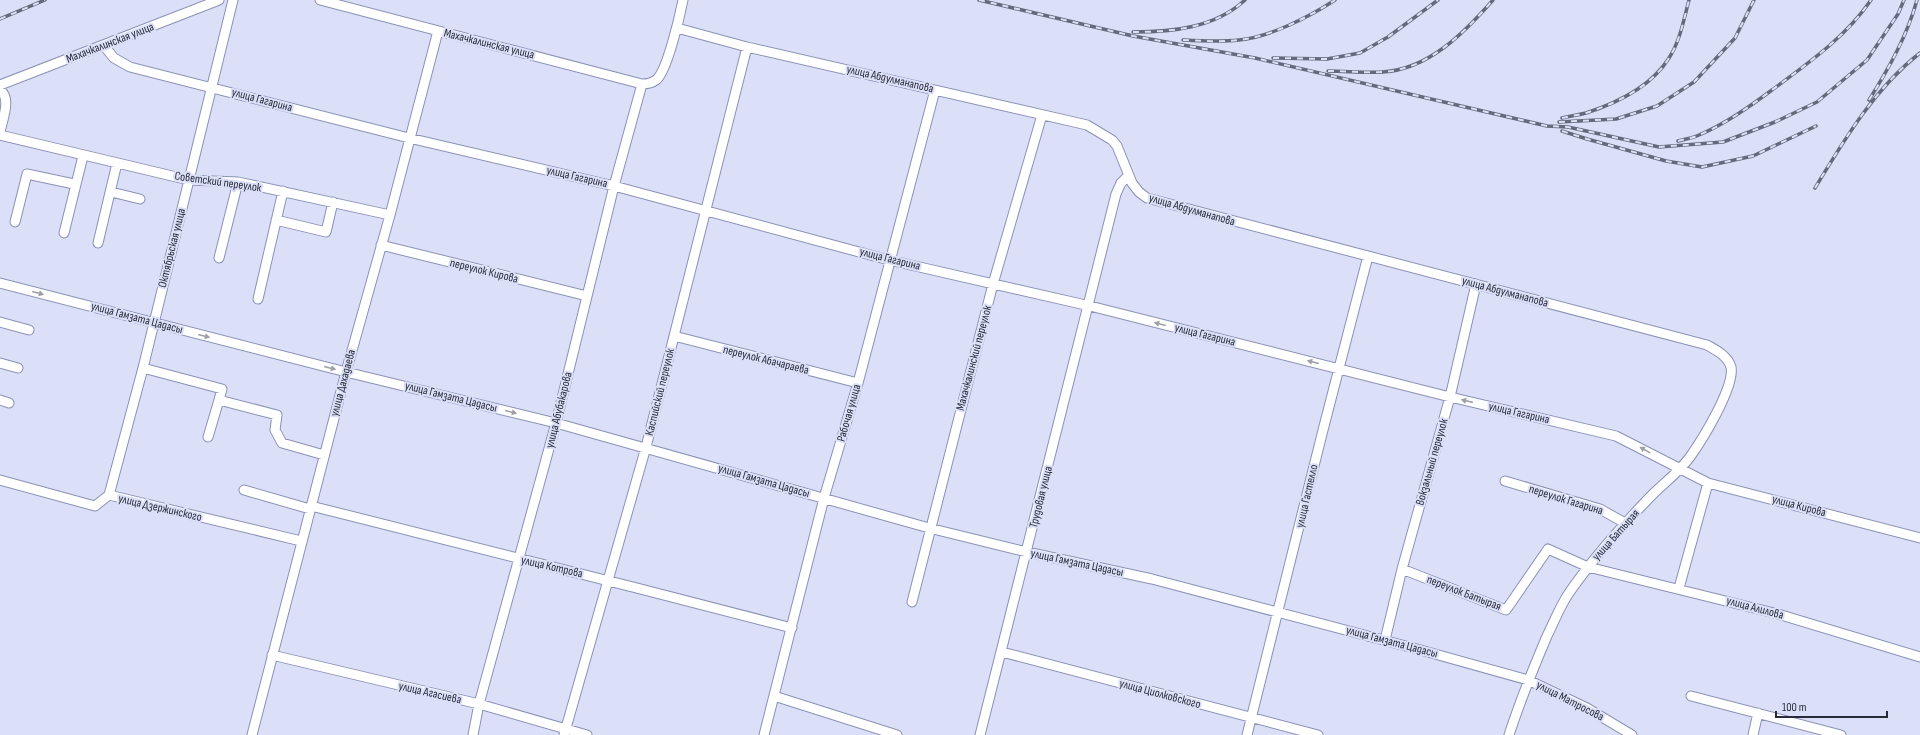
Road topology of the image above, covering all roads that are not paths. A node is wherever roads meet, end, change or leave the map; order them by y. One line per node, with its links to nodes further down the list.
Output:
1 (219, 0): 7 (street, Махачкалинская улица)
2 (233, 0): 11 (street, Октябрьская улица)
3 (320, 0): 6 (street, Махачкалинская улица)
4 (683, 0): 5 (street)
5 (676, 28): 8 (street, улица Абдулманапова); 9 (street)
6 (438, 31): 9 (street, Махачкалинская улица); 16 (street, улица Дахадаева)
7 (104, 46): 10 (street, Махачкалинская улица); 11 (street, улица Гагарина)
8 (747, 47): 13 (street, улица Абдулманапова); 28 (street, Каспийский переулок)
9 (642, 84): 23 (street, улица Абубакарова)
10 (0, 85)
11 (212, 87): 16 (street, улица Гагарина); 20 (street, Октябрьская улица)
12 (0, 90): 15 (street)
13 (935, 90): 14 (street, улица Абдулманапова); 37 (street, Рабочая улица)
14 (1042, 115): 19 (street, улица Абдулманапова); 39 (street, Махачкалинский переулок)
15 (0, 134): 17 (street, Советский переулок)
16 (409, 138): 23 (street, улица Гагарина); 29 (street, улица Дахадаева)
17 (83, 156): 18 (street, Советский переулок); 22 (street)
18 (117, 163): 20 (street, Советский переулок); 25 (street)
19 (1128, 176): 35 (street, улица Абдулманапова); 43 (street, Трудовая улица)
20 (189, 180): 21 (street, Советский переулок); 45 (street, Октябрьская улица)
21 (238, 182): 24 (street, Советский переулок); 36 (street)
22 (74, 184): 31 (street); 32 (street)
23 (614, 186): 28 (street, улица Гагарина); 41 (street, улица Абубакарова)
24 (283, 191): 27 (street, Советский переулок); 30 (street)
25 (111, 192): 26 (street); 33 (street)
26 (140, 199)
27 (333, 202): 29 (street, Советский переулок); 30 (street)
28 (706, 212): 37 (street, улица Гагарина); 47 (street, Каспийский переулок)
29 (390, 214): 34 (street, улица Дахадаева)
30 (276, 220): 42 (street)
31 (14, 222)
32 (64, 233)
33 (98, 243)
34 (381, 245): 41 (street, переулок Кирова); 53 (street, улица Дахадаева)
35 (1368, 256): 40 (street, улица Абдулманапова); 52 (street, улица Гастелло)
36 (219, 258)
37 (889, 260): 39 (street, улица Гагарина); 54 (street, Рабочая улица)
38 (0, 283): 45 (street, улица Гамзата Цадасы, one-way to 45)
39 (993, 284): 43 (street, улица Гагарина); 70 (street, Махачкалинский переулок)
40 (1476, 284): 48 (street, улица Абдулманапова); 55 (street, Вокзальный переулок)
41 (587, 296): 57 (street, улица Абубакарова)
42 (258, 299)
43 (1090, 306): 52 (street, улица Гагарина, one-way to 43); 73 (street, Трудовая улица)
44 (0, 322): 46 (street)
45 (153, 323): 51 (street, Октябрьская улица); 53 (street, улица Гамзата Цадасы, one-way to 53)
46 (29, 330)
47 (674, 336): 54 (street, переулок Абачараева); 59 (street, Каспийский переулок)
48 (1717, 350): 61 (street, улица Батырая)
49 (0, 363): 50 (street)
50 (18, 368)
51 (143, 368): 56 (street); 66 (street, Октябрьская улица)
52 (1338, 368): 55 (street, улица Гагарина); 80 (street, улица Гастелло)
53 (346, 372): 57 (street, улица Гамзата Цадасы, one-way to 57); 60 (street, улица Дахадаева)
54 (858, 383): 67 (street, Рабочая улица)
55 (1450, 397): 61 (street, улица Гагарина, one-way to 55); 76 (street, Вокзальный переулок)
56 (219, 400): 58 (street); 60 (street)
57 (556, 423): 59 (street, улица Гамзата Цадасы); 74 (street, улица Абубакарова)
58 (208, 437)
59 (646, 447): 67 (street, улица Гамзата Цадасы); 77 (street, Каспийский переулок)
60 (324, 455): 68 (street, улица Дахадаева)
61 (1680, 469): 64 (street, улица Кирова); 69 (street, улица Батырая)
62 (0, 480): 66 (street, улица Дзержинского)
63 (1505, 481): 69 (street, переулок Гагарина)
64 (1708, 482): 71 (street, улица Кирова); 78 (street)
65 (244, 490): 68 (street, улица Котрова)
66 (109, 496): 72 (street, улица Дзержинского)
67 (824, 498): 70 (street, улица Гамзата Цадасы); 81 (street, Рабочая улица)
68 (311, 508): 72 (street, улица Дахадаева); 74 (street, улица Котрова)
69 (1626, 523): 75 (street, улица Батырая)
70 (929, 528): 73 (street, улица Гамзата Цадасы); 79 (street, Махачкалинский переулок)
71 (1920, 538)
72 (302, 541): 84 (street, улица Дахадаева)
73 (1027, 552): 80 (street, улица Гамзата Цадасы); 83 (street, Трудовая улица)
74 (519, 559): 77 (street, улица Котрова); 89 (street, улица Абубакарова)
75 (1588, 567): 76 (street, переулок Батырая); 78 (street, улица Алилова); 86 (street, улица Батырая)
76 (1402, 569): 82 (street, Вокзальный переулок)
77 (608, 580): 81 (street, улица Котрова); 92 (street, Каспийский переулок)
78 (1679, 588): 85 (street, улица Алилова)
79 (912, 602)
80 (1279, 611): 82 (street, улица Гамзата Цадасы); 91 (street, улица Гастелло)
81 (792, 628): 87 (street, Рабочая улица)
82 (1385, 640): 86 (street, улица Гамзата Цадасы)
83 (1002, 652): 91 (street, улица Циолковского); 98 (street, Трудовая улица)
84 (272, 655): 89 (street, улица Агасиева); 93 (street, улица Дахадаева)
85 (1920, 657)
86 (1528, 680): 101 (street, улица Батырая); 102 (street, улица Матросова)
87 (774, 696): 96 (street, Рабочая улица); 97 (street)
88 (1691, 696): 90 (street)
89 (479, 704): 92 (street, улица Агасиева); 94 (street, улица Абубакарова)
90 (1758, 714): 103 (street); 104 (street)
91 (1252, 718): 99 (street, улица Гастелло); 100 (street, улица Циолковского)
92 (565, 732): 95 (street, улица Агасиева)
93 (252, 735)
94 (473, 735)
95 (588, 735)
96 (764, 735)
97 (897, 735)
98 (980, 735)
99 (1247, 735)
100 (1318, 735)
101 (1509, 735)
102 (1632, 735)
103 (1752, 735)
104 (1841, 735)

